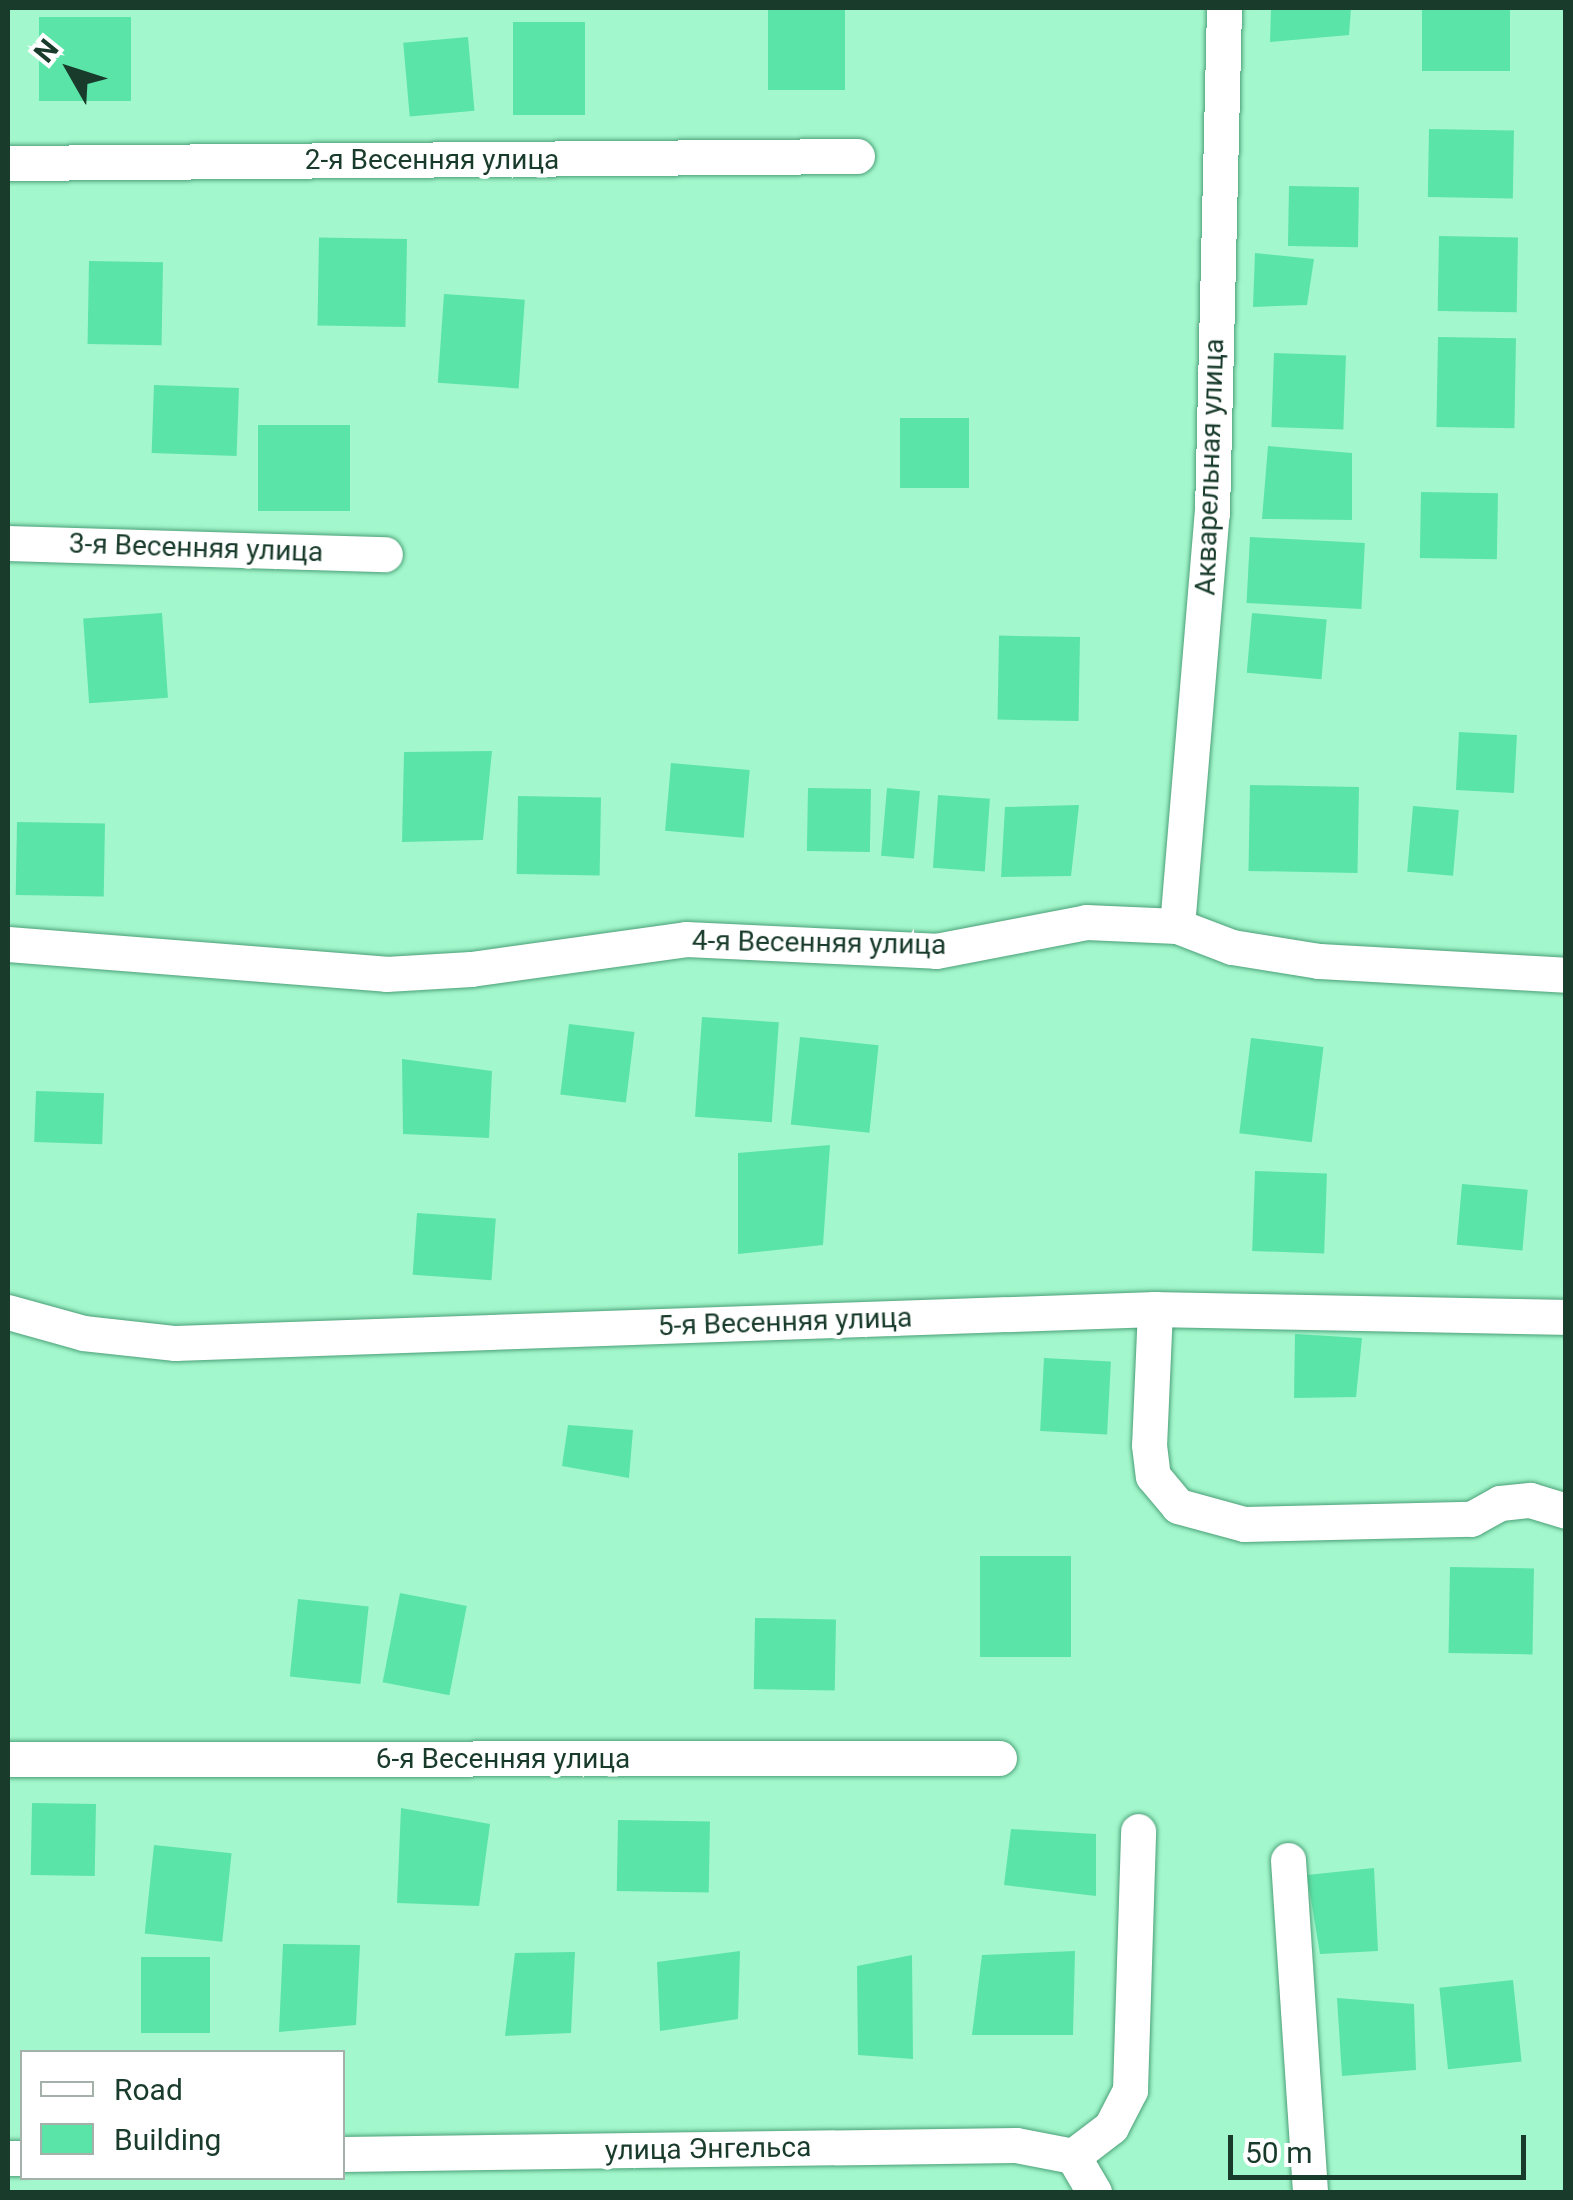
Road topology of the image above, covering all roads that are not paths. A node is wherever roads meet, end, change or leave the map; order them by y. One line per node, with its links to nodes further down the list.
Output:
1 (1224, 8): 6 (street, Акварельная улица)
2 (857, 156): 3 (street, 2-я Весенняя улица)
3 (8, 163)
4 (8, 543): 5 (street, 3-я Весенняя улица)
5 (385, 554)
6 (1177, 926): 7 (street, 4-я Весенняя улица); 8 (street, 4-я Весенняя улица)
7 (8, 944)
8 (1566, 975)
9 (1155, 1309): 10 (street, 5-я Весенняя улица); 11 (street, 5-я Весенняя улица); 12 (street)
10 (8, 1312)
11 (1566, 1317)
12 (1566, 1511)
13 (999, 1758): 14 (street, 6-я Весенняя улица)
14 (8, 1760)
15 (1138, 1832): 18 (street)
16 (1288, 1860): 20 (street)
17 (345, 2154): 18 (street, улица Энгельса)
18 (1073, 2156): 19 (street)
19 (1094, 2192)
20 (1310, 2192)

